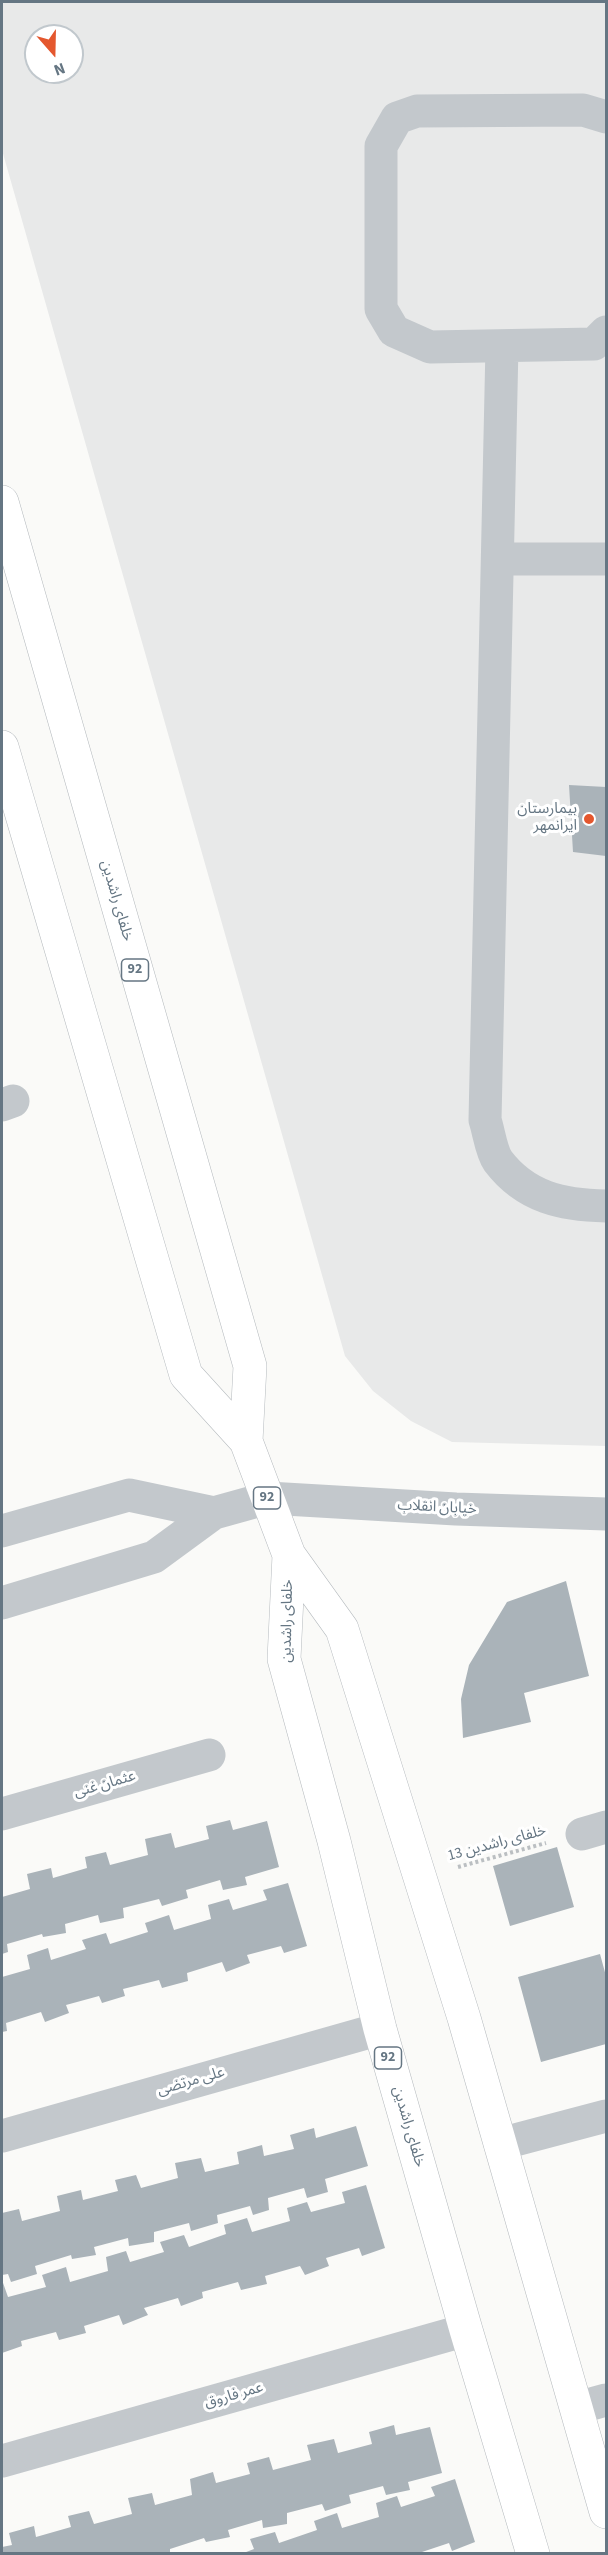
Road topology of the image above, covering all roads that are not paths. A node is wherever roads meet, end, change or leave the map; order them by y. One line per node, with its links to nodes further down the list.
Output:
1 (606, 117): 3 (street)
2 (606, 332): 3 (street)
3 (502, 346): 5 (street)
4 (2, 502): 9 (main road, خلفای راشدین / 92)
5 (498, 559): 6 (street); 8 (street)
6 (606, 559)
7 (2, 747): 9 (main road, خلفای راشدین / 92)
8 (606, 1206)
9 (246, 1441): 10 (main road, خلفای راشدین / 92)
10 (268, 1498): 11 (street, خیابان انقلاب); 12 (street, خیابان انقلاب / 92); 14 (main road, خلفای راشدین / 92)
11 (214, 1513): 13 (street); 15 (street)
12 (606, 1514)
13 (2, 1531)
14 (289, 1555): 18 (main road, خلفای راشدین / 92); 21 (main road, خلفای راشدین / 92)
15 (2, 1603)
16 (209, 1755): 17 (street, عثمان غنی)
17 (2, 1814)
18 (380, 2029): 20 (street, علی مرتضی); 22 (main road, خلفای راشدین / 92)
19 (606, 2116): 21 (street)
20 (2, 2136)
21 (500, 2144): 23 (main road, خلفای راشدین / 92)
22 (466, 2330): 24 (street, عمر فاروق); 26 (main road, خلفای راشدین / 92)
23 (592, 2404): 25 (main road, خلفای راشدین / 92)
24 (2, 2461)
25 (606, 2512)
26 (533, 2553)

